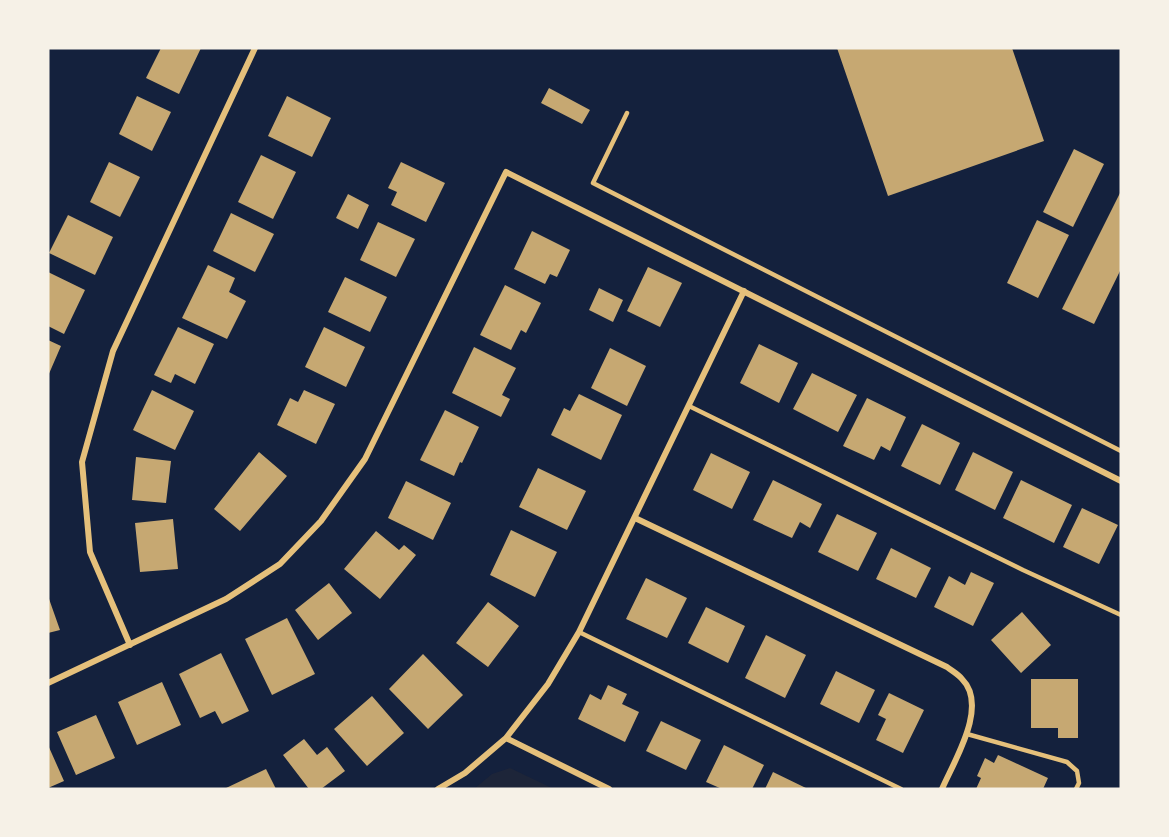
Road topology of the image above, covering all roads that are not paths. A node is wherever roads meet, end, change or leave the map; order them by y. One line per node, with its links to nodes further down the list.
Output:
1 (255, 48): 10 (street)
2 (627, 113): 5 (lane)
3 (744, 291): 4 (street); 6 (street); 10 (street)
4 (690, 406): 7 (street); 8 (lane)
5 (1121, 451)
6 (1121, 481)
7 (635, 518): 9 (street); 12 (street)
8 (1121, 615)
9 (579, 632): 13 (street); 16 (lane)
10 (130, 645): 11 (street)
11 (48, 683)
12 (967, 734): 17 (street); 18 (lane)
13 (506, 738): 14 (street); 15 (street)
14 (438, 789)
15 (609, 789)
16 (901, 789)
17 (942, 789)
18 (1076, 789)

